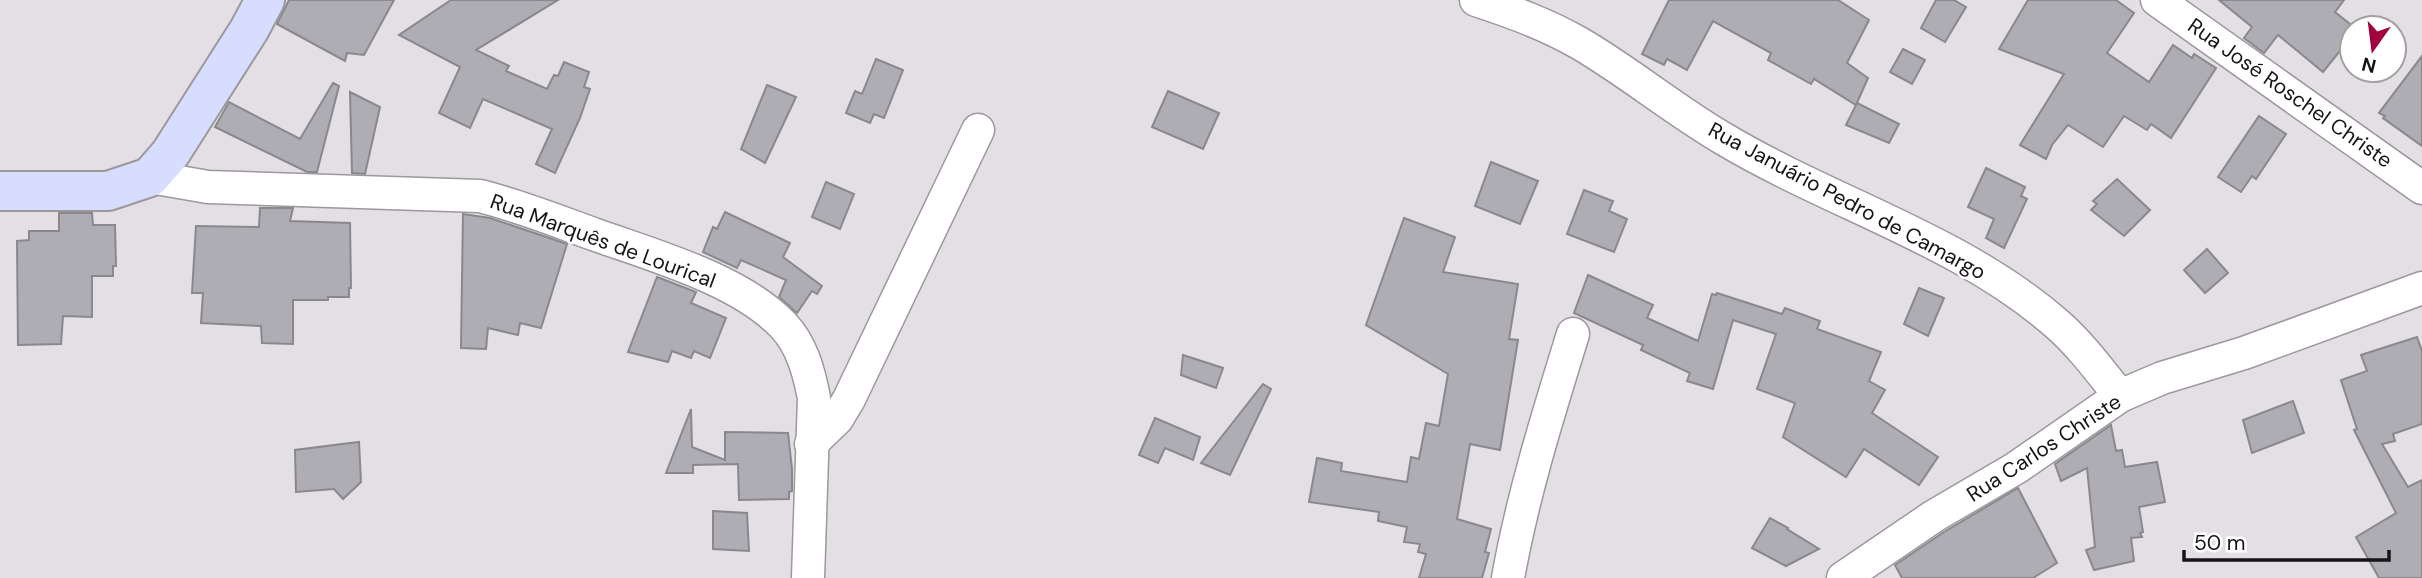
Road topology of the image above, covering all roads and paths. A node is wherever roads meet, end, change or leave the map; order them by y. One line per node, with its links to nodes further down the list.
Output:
1 (265, 0): 5 (main road)
2 (1476, 0): 10 (street, Rua Januário Pedro de Camargo)
3 (2157, 0): 6 (street, Rua José Roschel Christe)
4 (978, 130): 11 (street)
5 (150, 177): 7 (main road); 11 (street, Rua Marquês de Lourical)
6 (2422, 188)
7 (0, 191)
8 (2420, 289): 10 (street, Rua Carlos Christe)
9 (1573, 334): 13 (street)
10 (2120, 396): 14 (street, Rua Carlos Christe)
11 (811, 444): 12 (street, Rua Marquês de Lourical)
12 (808, 578)
13 (1508, 578)
14 (1843, 578)

